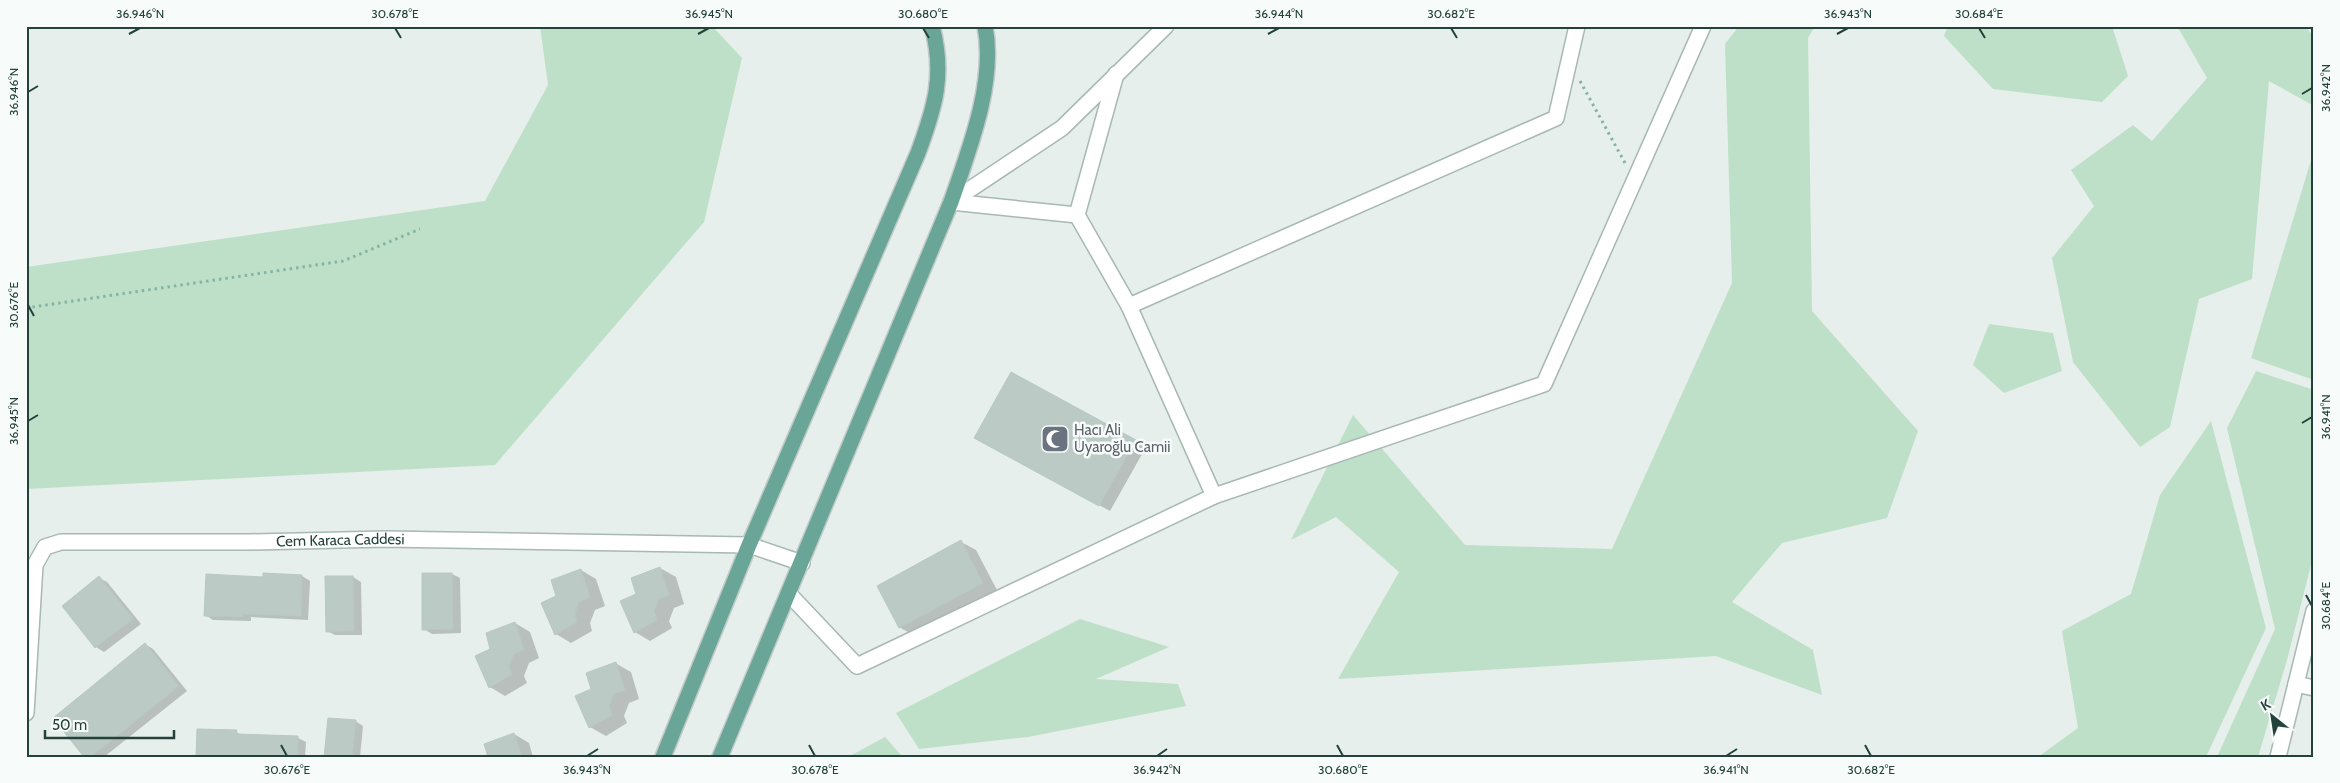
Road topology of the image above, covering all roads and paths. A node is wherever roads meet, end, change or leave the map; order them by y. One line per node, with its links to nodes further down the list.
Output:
1 (932, 26): 15 (main road)
2 (985, 26): 9 (main road)
3 (1166, 26): 7 (street)
4 (1577, 26): 6 (street)
5 (1703, 26): 8 (street)
6 (1569, 60): 8 (path); 12 (street)
7 (1116, 74): 9 (street); 10 (street)
8 (1634, 181): 14 (street)
9 (951, 202): 10 (street); 16 (main road)
10 (1077, 215): 12 (street)
11 (420, 229): 13 (path)
12 (1129, 306): 14 (street)
13 (26, 308)
14 (1214, 496): 17 (street)
15 (749, 545): 16 (street, Cem Karaca Caddesi); 21 (street, Cem Karaca Caddesi); 22 (main road)
16 (802, 563): 17 (main road)
17 (789, 594): 23 (main road)
18 (2314, 611): 19 (street)
19 (2296, 684): 20 (street); 24 (street)
20 (2314, 688)
21 (26, 713)
22 (663, 757)
23 (720, 757)
24 (2278, 757)

